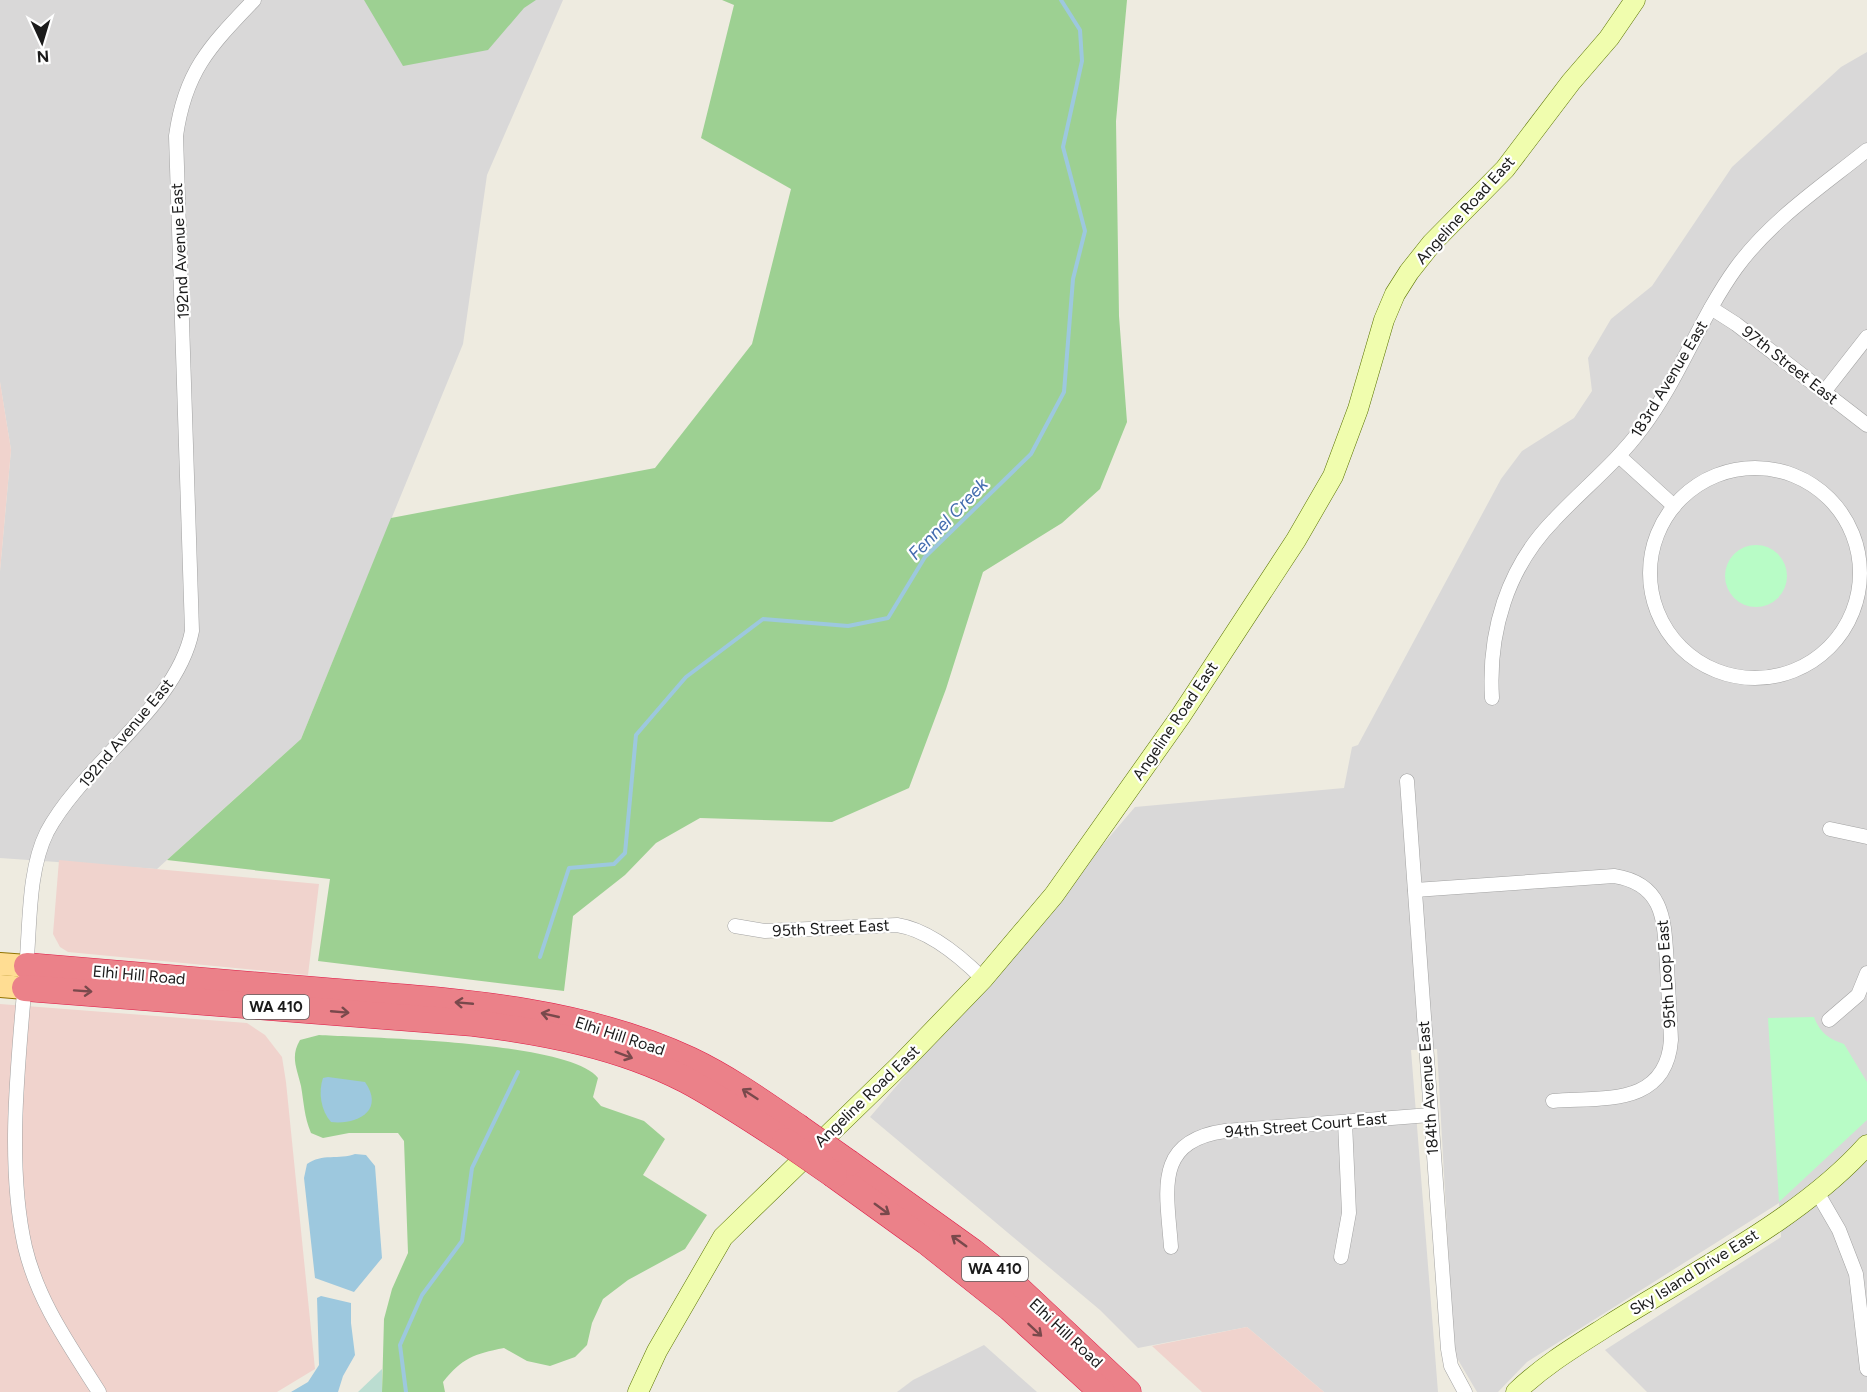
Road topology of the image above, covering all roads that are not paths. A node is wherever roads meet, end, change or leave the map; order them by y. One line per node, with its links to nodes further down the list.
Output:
1 (254, 0): 19 (street, 192nd Avenue East)
2 (1635, 0): 18 (street, Angeline Road East)
3 (1867, 150): 4 (street, 183rd Avenue East)
4 (1711, 308): 6 (street, 97th Street East); 8 (street, 183rd Avenue East)
5 (1867, 337): 6 (street)
6 (1824, 392): 7 (street, 97th Street East)
7 (1867, 425)
8 (1619, 456): 9 (street); 10 (street, 183rd Avenue East)
9 (1674, 506): 9 (street)
10 (1492, 698)
11 (1407, 781): 14 (street, 184th Avenue East)
12 (1830, 829): 13 (street)
13 (1867, 837)
14 (1414, 890): 21 (street, 95th Loop East); 22 (street, 184th Avenue East)
15 (735, 926): 18 (street, 95th Street East)
16 (0, 964): 19 (main road, Elhi Hill Road / WA 410)
17 (1867, 973): 20 (street)
18 (983, 979): 31 (street, Angeline Road East)
19 (17, 980): 25 (highway, Elhi Hill Road / WA 410, bridge); 30 (street, 192nd Avenue East)
20 (1829, 1020)
21 (1553, 1101)
22 (1430, 1116): 23 (street, 94th Street Court East); 34 (street, 184th Avenue East)
23 (1345, 1122): 27 (street, 94th Street Court East); 28 (street)
24 (1867, 1145): 26 (street, Sky Island Drive East)
25 (841, 1169): 32 (highway, Elhi Hill Road / WA 410, one-way to 32); 33 (highway, Elhi Hill Road / WA 410, one-way to 25)
26 (1817, 1192): 29 (street); 35 (street, Sky Island Drive East)
27 (1171, 1247)
28 (1341, 1257)
29 (1866, 1369)
30 (99, 1392)
31 (638, 1392)
32 (1102, 1392)
33 (1128, 1392)
34 (1465, 1392)
35 (1516, 1392)

